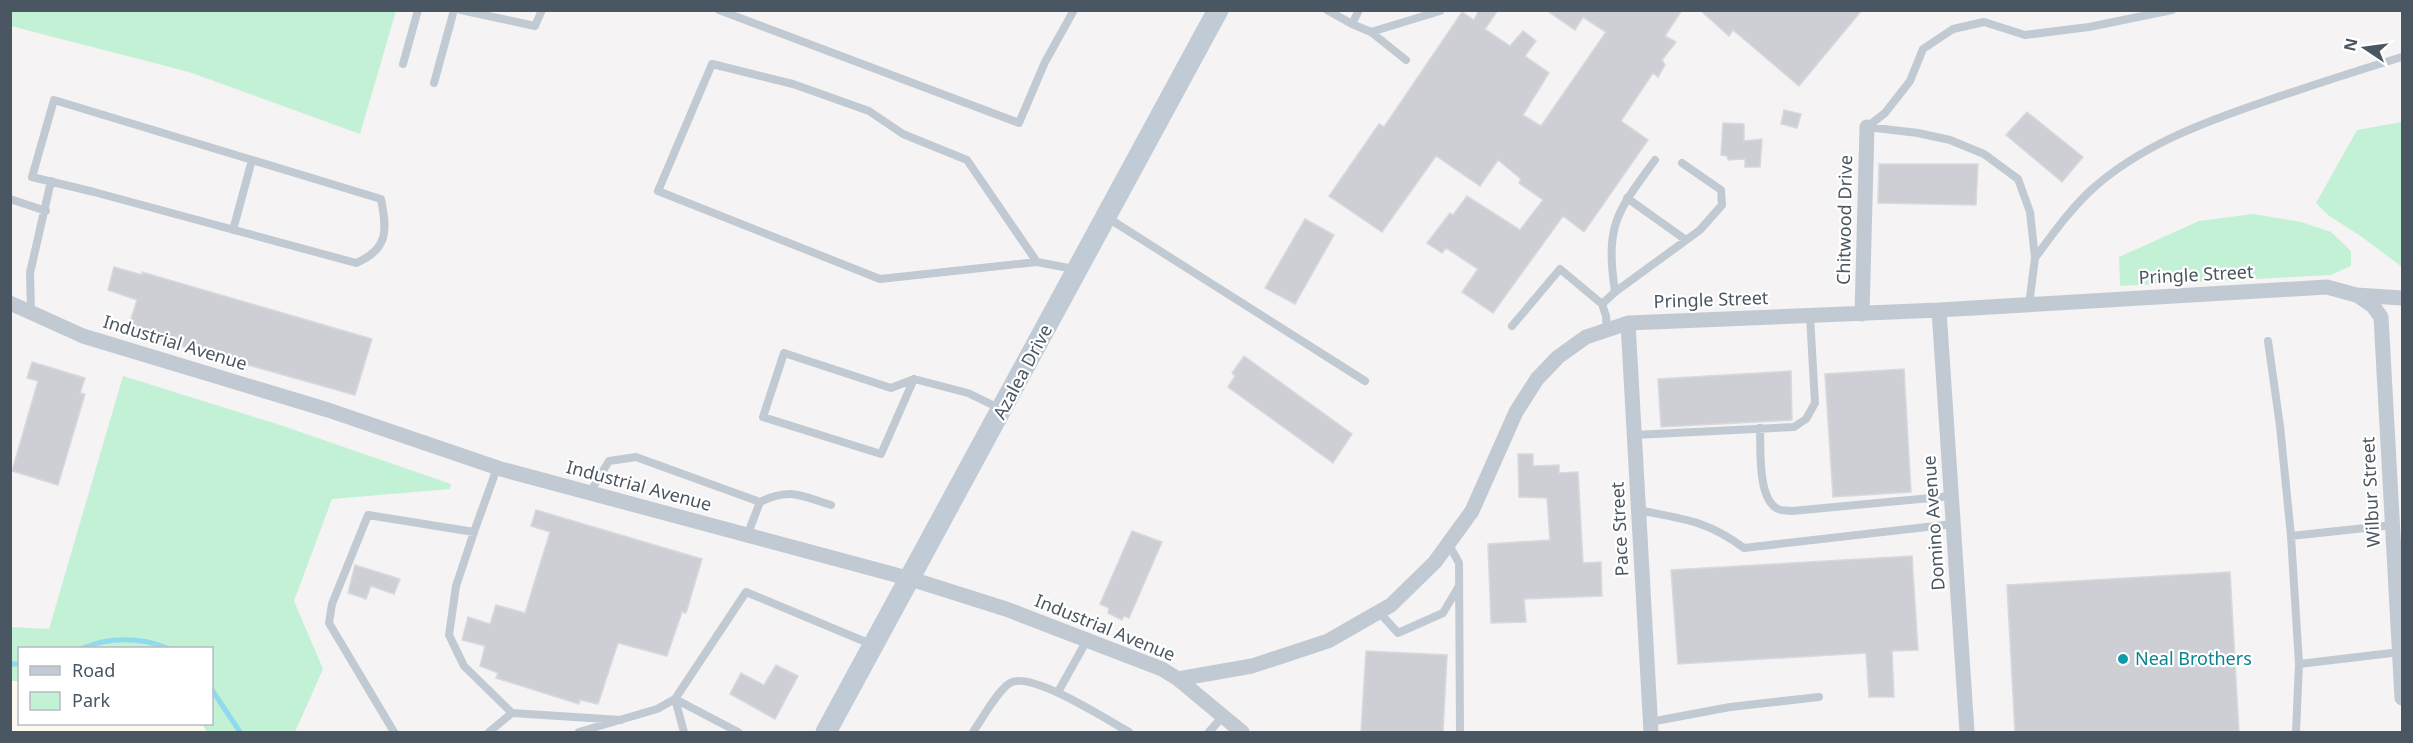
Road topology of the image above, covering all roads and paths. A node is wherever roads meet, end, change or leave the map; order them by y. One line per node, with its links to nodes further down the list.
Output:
1 (418, 10): 16 (lane)
2 (454, 10): 17 (lane)
3 (461, 10): 4 (lane)
4 (542, 10)
5 (719, 10): 6 (lane)
6 (1074, 10)
7 (1218, 10): 26 (street, Azalea Drive)
8 (1327, 10): 12 (lane)
9 (1359, 10): 12 (lane)
10 (2172, 10): 18 (lane)
11 (1440, 11): 13 (lane)
12 (1352, 24): 13 (lane)
13 (1371, 32): 15 (lane)
14 (2403, 57): 29 (lane)
15 (1406, 60)
16 (403, 64)
17 (434, 83)
18 (1867, 127): 29 (lane); 40 (street, Chitwood Drive)
19 (252, 160): 22 (lane); 27 (lane); 27 (lane)
20 (1655, 160): 23 (lane)
21 (1682, 163): 28 (lane)
22 (51, 181): 25 (lane); 27 (lane)
23 (1628, 198): 28 (lane); 32 (lane)
24 (10, 199): 25 (lane)
25 (46, 210): 39 (lane)
26 (1107, 217): 31 (street, Azalea Drive); 47 (lane)
27 (234, 230)
28 (1686, 240): 32 (lane)
29 (2035, 258): 37 (lane)
30 (1036, 262): 30 (lane); 31 (lane)
31 (1078, 270): 48 (street, Azalea Drive)
32 (1616, 292): 36 (lane)
33 (2356, 295): 34 (street, Pringle Street); 37 (street, Pringle Street); 58 (street, Wilbur Street)
34 (2403, 297)
35 (10, 303): 39 (street, Industrial Avenue)
36 (1602, 304): 43 (lane); 44 (lane)
37 (2030, 305): 38 (street, Pringle Street)
38 (1939, 310): 40 (street, Pringle Street); 53 (street, Domino Avenue)
39 (32, 312): 51 (street, Industrial Avenue)
40 (1862, 314): 41 (street, Pringle Street)
41 (1810, 316): 42 (street, Pringle Street); 49 (lane)
42 (1628, 323): 44 (street, Pringle Street); 50 (street, Pace Street)
43 (1512, 326)
44 (1607, 330): 62 (street, Pringle Street)
45 (2268, 341): 61 (lane)
46 (914, 379): 46 (lane); 48 (lane)
47 (1365, 381)
48 (1002, 410): 63 (street, Azalea Drive)
49 (1761, 428): 50 (lane); 53 (lane)
50 (1634, 435): 56 (street, Pace Street)
51 (497, 468): 52 (street, Industrial Avenue); 59 (lane)
52 (589, 494): 54 (lane); 60 (street, Industrial Avenue)
53 (1952, 496): 57 (street, Domino Avenue)
54 (760, 502): 55 (lane); 60 (lane)
55 (831, 505)
56 (1638, 510): 57 (lane); 78 (street, Pace Street)
57 (1953, 524): 90 (street, Domino Avenue)
58 (2393, 525): 61 (lane); 68 (street, Wilbur Street)
59 (474, 532): 75 (lane); 79 (lane)
60 (747, 536): 63 (street, Industrial Avenue)
61 (2291, 536): 69 (lane)
62 (1448, 543): 64 (lane); 65 (street, Pringle Street)
63 (911, 579): 66 (street, Industrial Avenue); 67 (street, Azalea Drive)
64 (1460, 585): 65 (lane); 89 (lane)
65 (1379, 612): 70 (street, Pringle Street)
66 (1088, 640): 70 (street, Industrial Avenue); 71 (lane)
67 (874, 645): 74 (lane); 84 (street, Azalea Drive)
68 (2400, 652): 69 (lane); 73 (street, Wilbur Street)
69 (2299, 664): 91 (lane)
70 (1178, 679): 76 (street, Industrial Avenue)
71 (1058, 692): 85 (lane); 86 (lane)
72 (1819, 697): 78 (lane)
73 (2403, 698)
74 (675, 699): 77 (lane); 82 (lane); 83 (lane)
75 (512, 713): 77 (lane); 80 (lane)
76 (1222, 716): 87 (lane); 88 (street, Industrial Avenue)
77 (621, 720): 81 (lane)
78 (1651, 727)
79 (394, 732)
80 (489, 732)
81 (579, 732)
82 (684, 732)
83 (738, 732)
84 (826, 732)
85 (973, 732)
86 (1129, 732)
87 (1209, 732)
88 (1242, 732)
89 (1460, 732)
90 (1967, 732)
91 (2296, 732)

